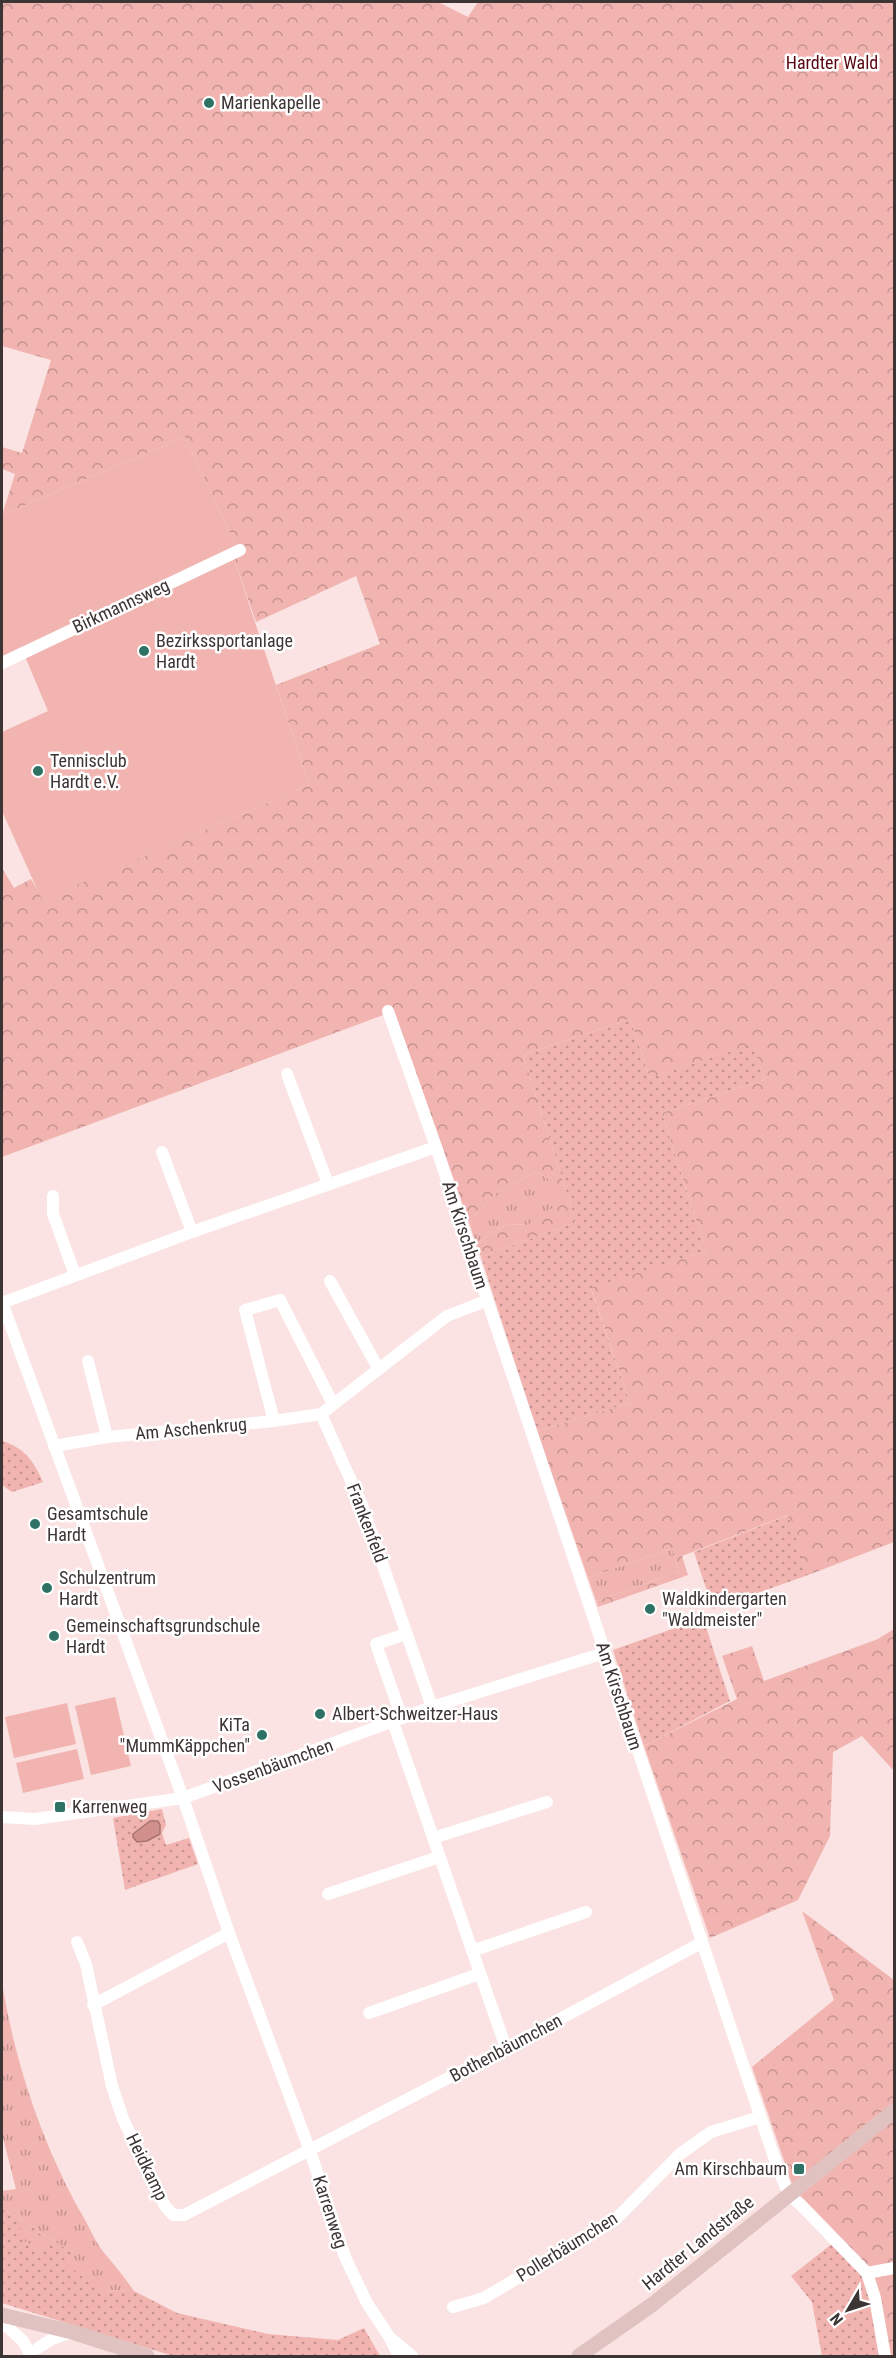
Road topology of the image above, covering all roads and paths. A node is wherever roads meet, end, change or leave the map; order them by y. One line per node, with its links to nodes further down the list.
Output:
1 (240, 550): 2 (street, Birkmannsweg)
2 (2, 663)
3 (388, 1011): 5 (street, Am Kirschbaum)
4 (287, 1074): 7 (street)
5 (436, 1147): 7 (street); 12 (street, Am Kirschbaum)
6 (162, 1152): 9 (street)
7 (328, 1185): 9 (street)
8 (53, 1196): 10 (street)
9 (192, 1232): 10 (street)
10 (75, 1275): 13 (street)
11 (330, 1281): 15 (street)
12 (486, 1301): 15 (street); 22 (street, Am Kirschbaum)
13 (2, 1303): 20 (street, Karrenweg)
14 (88, 1361): 19 (street)
15 (378, 1368): 16 (street)
16 (333, 1404): 17 (street); 18 (street, Am Aschenkrug)
17 (321, 1414): 18 (street, Am Aschenkrug); 21 (street, Frankenfeld)
18 (274, 1421): 19 (street, Am Aschenkrug)
19 (107, 1437): 20 (street, Am Aschenkrug)
20 (54, 1446): 25 (street, Karrenweg)
21 (406, 1634): 23 (street, Frankenfeld); 24 (street)
22 (604, 1653): 23 (street, Vossenbäumchen); 34 (street, Am Kirschbaum)
23 (432, 1707): 24 (street, Vossenbäumchen)
24 (398, 1720): 25 (street, Vossenbäumchen); 28 (street)
25 (183, 1798): 27 (street, Vossenbäumchen); 32 (street, Karrenweg)
26 (547, 1802): 28 (street)
27 (2, 1817)
28 (433, 1838): 29 (street)
29 (439, 1857): 30 (street); 35 (street)
30 (328, 1894)
31 (586, 1912): 35 (street)
32 (229, 1933): 37 (street); 42 (street, Karrenweg)
33 (77, 1942): 37 (street, Heidkamp)
34 (701, 1943): 39 (street, Bothenbäumchen); 41 (street, Am Kirschbaum)
35 (472, 1952): 36 (street)
36 (479, 1974): 38 (street); 39 (street)
37 (93, 2005): 42 (street, Heidkamp)
38 (369, 2013)
39 (506, 2048): 42 (street, Bothenbäumchen)
40 (894, 2110): 43 (main road, Hardter Landstraße)
41 (760, 2117): 43 (street, Am Kirschbaum); 46 (street, Pollerbäumchen)
42 (310, 2151): 51 (street, Karrenweg)
43 (789, 2195): 45 (street, Am Kirschbaum); 56 (main road, Hardter Landstraße)
44 (894, 2268): 45 (street)
45 (867, 2272): 57 (street, Am Kirschbaum)
46 (453, 2307)
47 (2, 2314): 49 (main road)
48 (2, 2322): 52 (street)
49 (38, 2322): 50 (main road); 52 (street)
50 (72, 2332): 52 (street); 53 (main road)
51 (390, 2337): 54 (street, Karrenweg); 55 (street, Karrenweg)
52 (33, 2352)
53 (147, 2356)
54 (399, 2356)
55 (412, 2356)
56 (579, 2356)
57 (885, 2356)

